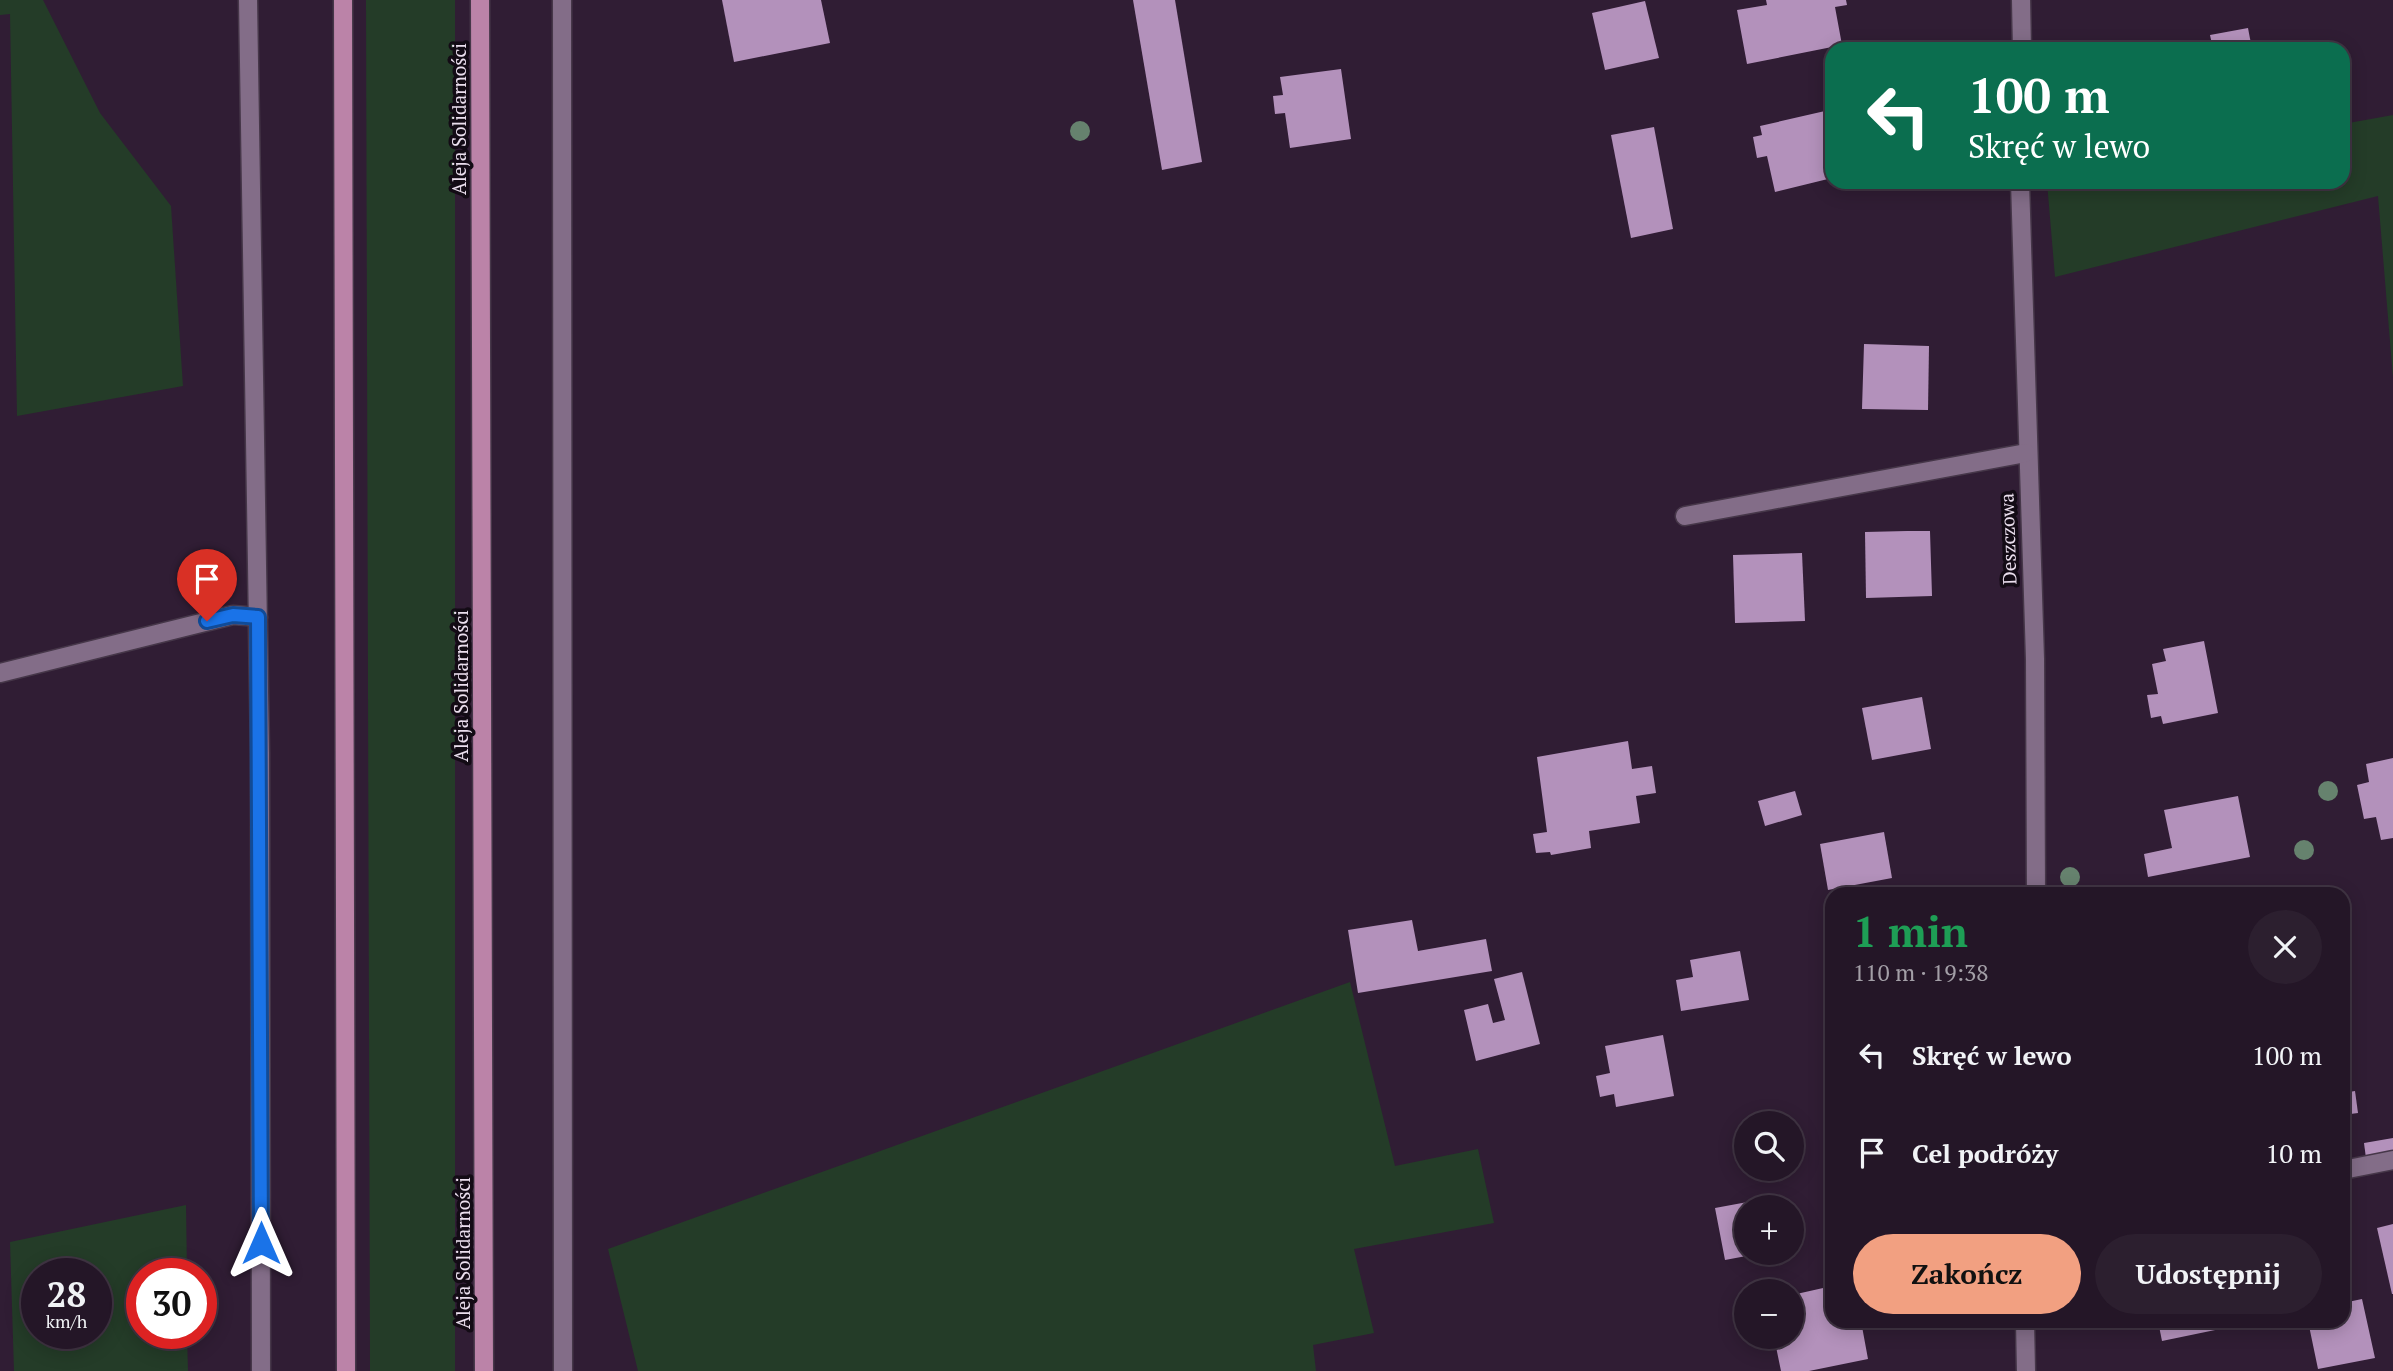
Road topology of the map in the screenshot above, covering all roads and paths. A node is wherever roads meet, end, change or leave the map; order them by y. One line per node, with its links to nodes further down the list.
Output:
1 (248, 0): 10 (street)
2 (343, 0): 17 (main road)
3 (480, 0): 18 (main road, Aleja Solidarności)
4 (562, 0): 19 (street)
5 (2021, 0): 6 (street)
6 (2022, 42)
7 (2020, 189): 8 (street, Deszczowa)
8 (2026, 453): 9 (street); 12 (street, Deszczowa)
9 (1685, 516)
10 (258, 617): 11 (street); 16 (street)
11 (0, 673)
12 (2036, 887)
13 (2393, 1160): 14 (street)
14 (2350, 1169)
15 (2025, 1328): 20 (street)
16 (261, 1371)
17 (346, 1371)
18 (484, 1371)
19 (563, 1371)
20 (2026, 1371)

